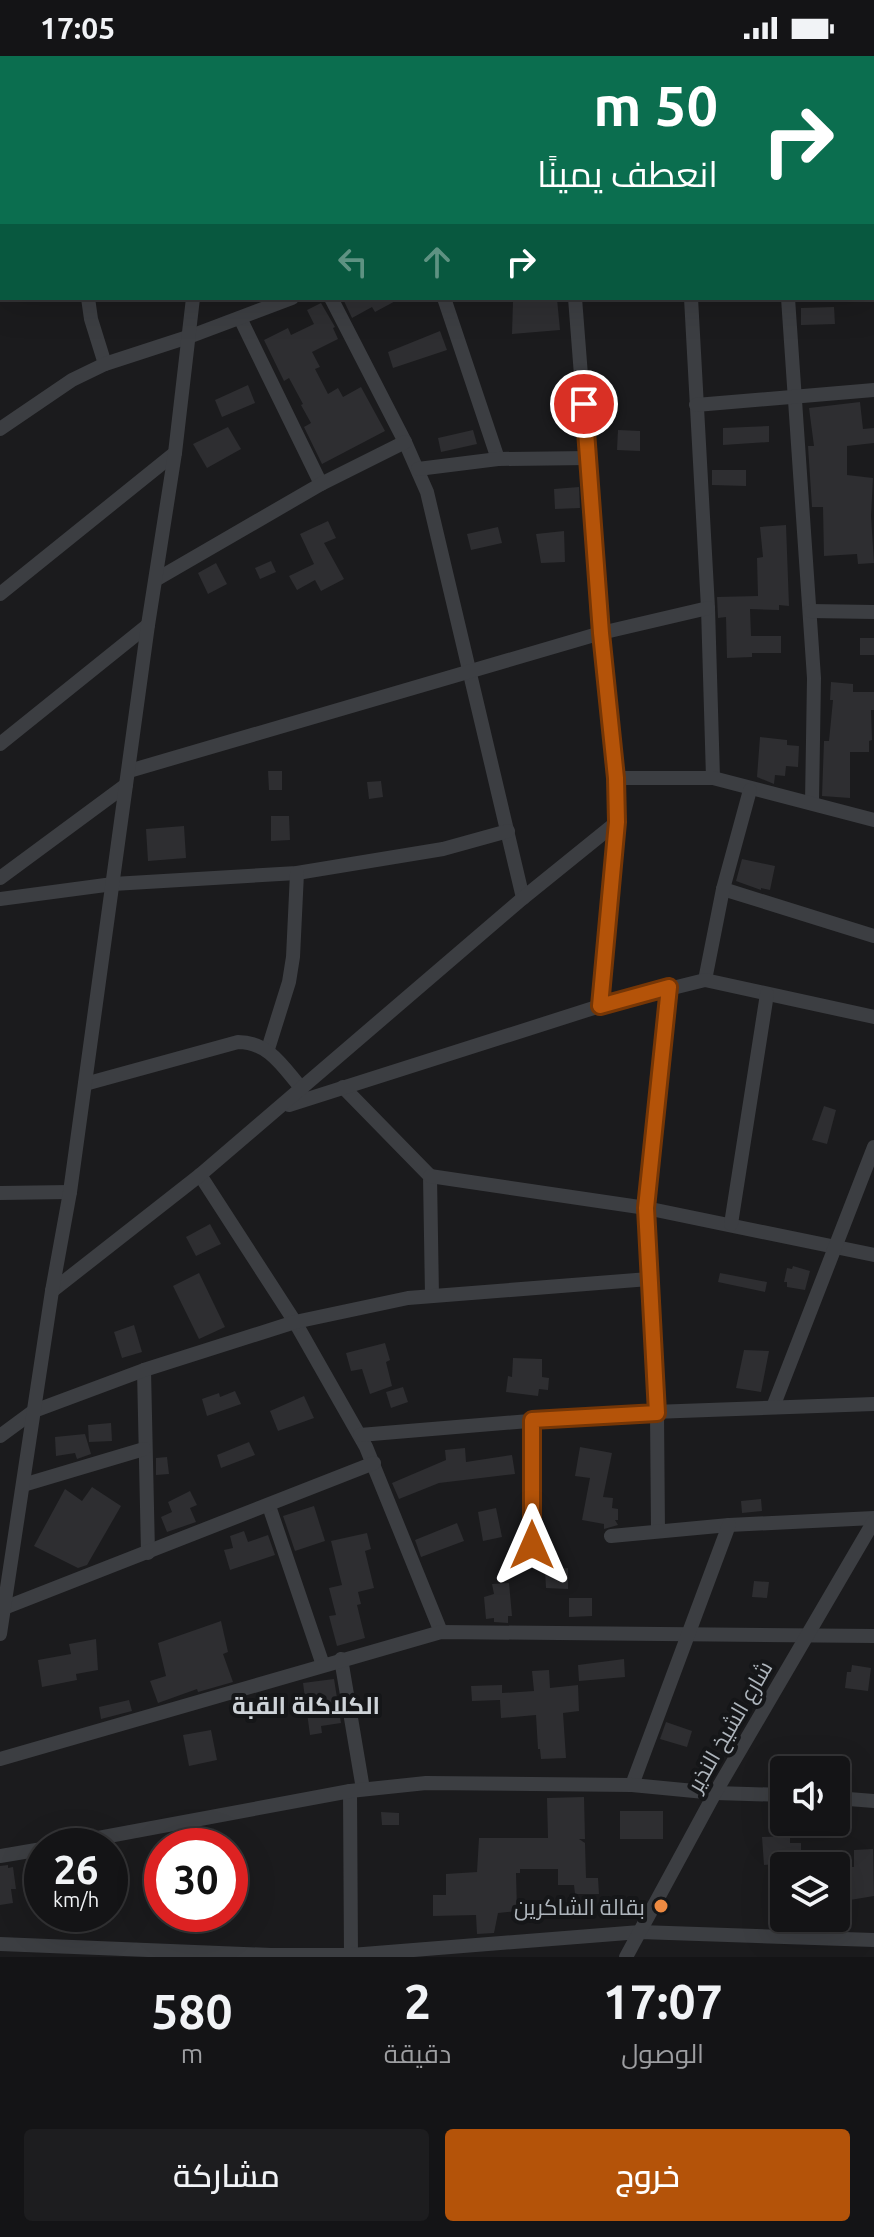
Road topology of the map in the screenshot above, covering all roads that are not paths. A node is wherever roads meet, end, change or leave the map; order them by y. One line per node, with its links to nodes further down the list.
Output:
1 (88, 300): 11 (street)
2 (193, 300): 10 (street)
3 (287, 300): 9 (street)
4 (332, 300): 16 (street)
5 (445, 300): 19 (street)
6 (575, 300): 18 (street)
7 (691, 300): 14 (street)
8 (788, 300): 13 (street)
9 (240, 318): 10 (street); 21 (street)
10 (191, 336): 11 (street); 17 (street)
11 (105, 364): 15 (street)
12 (874, 390): 13 (street)
13 (793, 398): 14 (street); 25 (street)
14 (696, 405): 24 (street)
15 (0, 429)
16 (405, 442): 20 (street); 21 (street)
17 (175, 453): 22 (street); 23 (street)
18 (589, 458): 19 (street); 28 (street)
19 (498, 459): 20 (street)
20 (418, 469): 29 (street)
21 (321, 484): 22 (street)
22 (157, 579): 27 (street)
23 (0, 594)
24 (708, 608): 28 (street); 33 (street)
25 (810, 611): 26 (street); 35 (street)
26 (874, 612)
27 (148, 625): 30 (street); 31 (street)
28 (601, 633): 29 (street); 32 (street)
29 (468, 672): 31 (street); 38 (street)
30 (0, 744)
31 (128, 778): 40 (street); 41 (street)
32 (616, 778): 33 (street); 37 (street)
33 (713, 778): 34 (street)
34 (750, 790): 35 (street); 42 (street)
35 (812, 802): 36 (street)
36 (874, 820)
37 (617, 822): 43 (street); 49 (street)
38 (508, 831): 39 (street); 43 (street)
39 (297, 873): 41 (street); 51 (street)
40 (0, 878)
41 (113, 884): 44 (street); 52 (street)
42 (723, 889): 45 (street); 46 (street)
43 (523, 898): 54 (street)
44 (0, 899)
45 (874, 936)
46 (705, 980): 47 (street); 48 (street)
47 (669, 987): 49 (street); 61 (street)
48 (767, 994): 50 (street); 62 (street)
49 (600, 1006): 53 (street)
50 (874, 1017)
51 (268, 1049): 52 (street); 54 (street)
52 (85, 1084): 59 (street)
53 (343, 1087): 55 (street); 58 (street)
54 (302, 1089): 55 (street)
55 (281, 1108): 57 (street)
56 (874, 1147): 63 (street)
57 (200, 1175): 66 (street); 68 (street)
58 (430, 1176): 61 (street); 67 (street)
59 (70, 1192): 60 (street); 66 (street)
60 (0, 1193)
61 (646, 1208): 62 (street); 65 (street)
62 (731, 1224): 63 (street)
63 (835, 1245): 64 (street); 71 (street)
64 (874, 1255)
65 (649, 1279): 67 (street); 73 (street)
66 (52, 1291): 72 (street)
67 (432, 1296): 68 (street)
68 (295, 1322): 69 (street); 75 (street)
69 (144, 1370): 72 (street); 77 (street)
70 (874, 1404): 71 (street)
71 (773, 1407): 73 (street)
72 (34, 1411): 76 (street); 79 (street)
73 (657, 1413): 74 (street); 83 (street)
74 (532, 1420): 75 (street); 86 (street)
75 (360, 1435): 78 (street)
76 (0, 1436)
77 (144, 1449): 79 (street); 88 (street)
78 (374, 1463): 80 (street); 91 (street)
79 (23, 1485): 87 (street)
80 (269, 1506): 88 (street); 97 (street)
81 (874, 1519): 82 (street); 85 (street, شارع الشيخ النذير)
82 (729, 1525): 83 (street); 94 (street)
83 (658, 1531): 84 (street)
84 (611, 1536)
85 (869, 1537): 93 (street, شارع الشيخ النذير)
86 (532, 1545)
87 (14, 1548): 89 (street); 90 (street)
88 (148, 1553): 90 (street)
89 (0, 1558)
90 (4, 1608): 92 (street)
91 (441, 1632): 94 (street); 96 (street)
92 (0, 1634)
93 (807, 1634): 94 (street); 95 (street); 101 (street, شارع الشيخ النذير)
94 (687, 1635): 99 (street)
95 (874, 1636)
96 (341, 1659): 97 (street); 100 (street)
97 (323, 1665): 98 (street)
98 (0, 1759)
99 (632, 1785): 100 (street); 101 (street)
100 (356, 1790): 105 (street); 112 (street)
101 (715, 1793): 102 (street); 108 (street, شارع الشيخ النذير)
102 (770, 1795)
103 (850, 1799): 104 (street)
104 (874, 1801)
105 (128, 1832)
106 (24, 1852): 107 (street)
107 (0, 1856)
108 (640, 1932): 109 (street); 112 (street); 113 (street, شارع الشيخ النذير)
109 (874, 1940)
110 (0, 1944): 111 (street)
111 (271, 1956): 112 (street)
112 (351, 1956)
113 (626, 1957)

